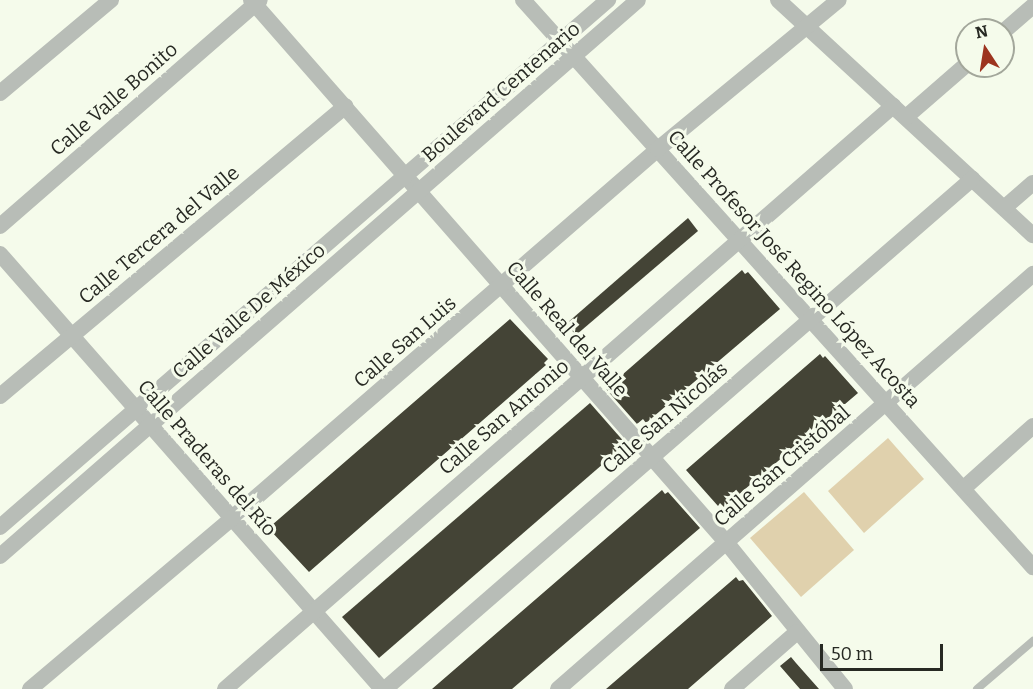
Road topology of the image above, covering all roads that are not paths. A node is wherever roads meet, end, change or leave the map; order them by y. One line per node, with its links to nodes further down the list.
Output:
1 (111, 0): 14 (street)
2 (523, 0): 11 (street, Calle Profesor José Regino López Acosta)
3 (608, 0): 11 (street, Boulevard Centenario)
4 (638, 0): 12 (street, Boulevard Centenario)
5 (778, 0): 10 (street)
6 (840, 0): 10 (street, Calle San Luis)
7 (256, 2): 15 (street, Calle Real del Valle); 23 (street, Calle Valle Bonito)
8 (1033, 6): 9 (street)
9 (1015, 22)
10 (807, 27): 16 (street); 17 (street, Calle San Luis)
11 (561, 41): 12 (street, Calle Profesor José Regino López Acosta); 18 (street, Boulevard Centenario)
12 (574, 56): 17 (street, Calle Profesor José Regino López Acosta); 21 (street, Boulevard Centenario)
13 (955, 72): 16 (street, Calle San Antonio)
14 (0, 93)
15 (345, 106): 18 (street, Calle Real del Valle); 30 (street, Calle Tercera del Valle)
16 (899, 112): 19 (street); 25 (street, Calle San Antonio)
17 (658, 149): 25 (street, Calle Profesor José Regino López Acosta); 28 (street, Calle San Luis)
18 (405, 177): 21 (street, Calle Real del Valle); 34 (street, Calle Valle De México)
19 (972, 179): 22 (street); 29 (street, Calle San Nicolás)
20 (1033, 183): 22 (street)
21 (418, 192): 28 (street, Calle Real del Valle); 35 (street, Calle Valle De México)
22 (1004, 208): 24 (street)
23 (0, 226)
24 (1033, 234)
25 (740, 240): 29 (street, Calle Profesor José Regino López Acosta); 31 (street, Calle San Antonio)
26 (0, 254): 30 (street, Calle Praderas del Río)
27 (1033, 274): 33 (street, Calle San Cristóbal)
28 (501, 286): 31 (street, Calle Real del Valle); 39 (street, Calle San Luis)
29 (812, 319): 33 (street, Calle Profesor José Regino López Acosta); 37 (street, Calle San Nicolás)
30 (71, 335): 32 (street, Calle Tercera del Valle); 34 (street, Calle Praderas del Río)
31 (582, 377): 37 (street, Calle Real del Valle); 44 (street, Calle San Antonio)
32 (0, 396)
33 (887, 403): 38 (street, Calle Profesor José Regino López Acosta); 41 (street, Calle San Cristóbal)
34 (136, 409): 35 (street, Calle Praderas del Río); 40 (street, Calle Valle De México)
35 (151, 425): 39 (street, Calle Praderas del Río); 42 (street, Calle Valle De México)
36 (1033, 426): 38 (street)
37 (652, 458): 41 (street, Calle Real del Valle); 49 (street, Calle San Nicolás)
38 (964, 488): 43 (street, Calle Profesor José Regino López Acosta)
39 (231, 519): 44 (street, Calle Praderas del Río); 47 (street, Calle San Luis)
40 (0, 527)
41 (726, 542): 45 (street, Calle Real del Valle); 50 (street, Calle San Cristóbal)
42 (0, 556)
43 (1033, 567)
44 (314, 611): 48 (street, Calle San Antonio); 49 (street, Calle Praderas del Río)
45 (797, 632): 51 (street); 52 (street, Calle Real del Valle)
46 (1033, 641): 53 (lane)
47 (30, 689)
48 (225, 689)
49 (383, 689)
50 (558, 689)
51 (732, 689)
52 (845, 689)
53 (977, 689)

